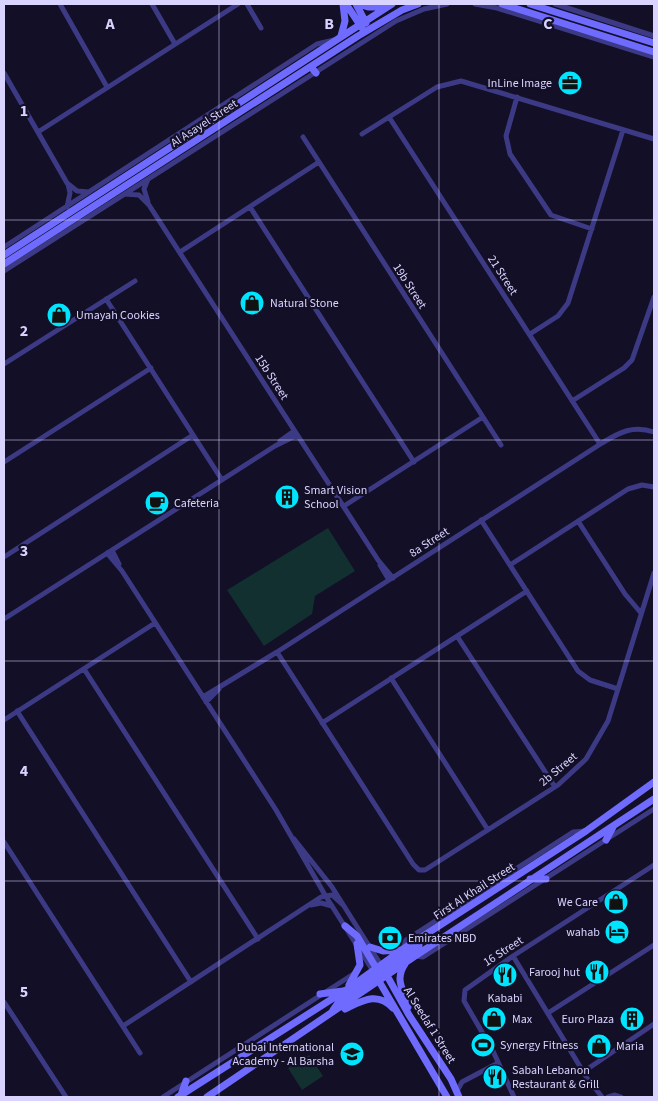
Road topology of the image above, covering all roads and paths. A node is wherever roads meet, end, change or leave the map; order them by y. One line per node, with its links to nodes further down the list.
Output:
1 (60, 4): 25 (street)
2 (152, 4): 21 (street)
3 (238, 4): 21 (street)
4 (246, 4): 15 (street)
5 (345, 4): 14 (street); 19 (street)
6 (357, 4): 13 (street); 14 (street)
7 (418, 4): 16 (street, Al Asayel Street)
8 (447, 4): 23 (street)
9 (475, 4): 22 (street)
10 (502, 4): 22 (street)
11 (530, 4): 17 (street)
12 (555, 4): 17 (street)
13 (390, 5): 14 (street, Al Asayel Street)
14 (362, 22): 16 (street); 19 (street, Al Asayel Street)
15 (260, 28)
16 (367, 31): 23 (street, Al Asayel Street)
17 (625, 31): 18 (street); 20 (street)
18 (654, 36)
19 (338, 38): 30 (street, Al Asayel Street)
20 (654, 43)
21 (175, 44): 25 (street)
22 (652, 54)
23 (314, 70): 31 (street, Al Asayel Street)
24 (4, 73): 29 (street)
25 (108, 87): 29 (street)
26 (517, 97): 27 (street); 28 (street); 44 (street)
27 (389, 116): 32 (street); 53 (street, 21 Street)
28 (623, 130): 34 (street); 44 (street)
29 (38, 132): 37 (street)
30 (189, 132): 38 (street); 47 (street, Al Asayel Street)
31 (215, 132): 36 (street); 40 (street, Al Asayel Street)
32 (362, 134)
33 (303, 137): 35 (street, 19b Street)
34 (654, 139)
35 (319, 162): 43 (street); 57 (street, 19b Street)
36 (151, 176): 39 (street); 41 (street)
37 (67, 183): 38 (street); 42 (street)
38 (92, 191): 42 (street)
39 (121, 196): 40 (street); 41 (street); 49 (street)
40 (102, 201): 48 (street, Al Asayel Street)
41 (149, 205): 46 (street, 15b Street)
42 (67, 207): 45 (street)
43 (250, 207): 46 (street); 64 (street)
44 (592, 229): 53 (street)
45 (4, 247)
46 (180, 252): 59 (street, 15b Street)
47 (4, 255)
48 (4, 264)
49 (4, 271)
50 (135, 281): 52 (street)
51 (654, 296): 56 (street)
52 (106, 299): 54 (street); 55 (street)
53 (530, 334): 56 (street, 21 Street)
54 (4, 364)
55 (151, 368): 60 (street); 63 (street)
56 (572, 401): 61 (street, 21 Street)
57 (483, 417): 62 (street, 19b Street); 64 (street)
58 (654, 432): 61 (street, 8a Street)
59 (295, 433): 65 (street); 67 (street, 15b Street)
60 (193, 435): 65 (street); 71 (street)
61 (600, 444): 68 (street, 8a Street)
62 (501, 445)
63 (4, 462)
64 (414, 462): 67 (street)
65 (222, 480): 70 (street)
66 (654, 487): 69 (street)
67 (344, 506): 74 (street, 15b Street)
68 (481, 520): 72 (street); 74 (street, 8a Street)
69 (578, 522): 72 (street); 76 (street)
70 (109, 552): 77 (street); 78 (street)
71 (4, 557)
72 (510, 565): 75 (street)
73 (654, 573): 76 (street, 2b Street)
74 (391, 579): 80 (street, 8a Street)
75 (527, 591): 79 (street); 83 (street)
76 (641, 613): 83 (street, 2b Street)
77 (4, 619)
78 (155, 623): 81 (street); 84 (street)
79 (457, 636): 82 (street); 89 (street)
80 (277, 652): 84 (street, 8a Street); 87 (street)
81 (84, 668): 85 (street); 107 (street)
82 (391, 678): 87 (street); 93 (street)
83 (618, 689): 89 (street, 2b Street)
84 (205, 699): 95 (street)
85 (17, 711): 86 (street); 117 (street)
86 (4, 720)
87 (322, 723): 93 (street, 2b Street)
88 (654, 782): 94 (street, First Al Khail Street)
89 (555, 787): 93 (street, 2b Street)
90 (654, 799): 92 (street, First Al Khail Street)
91 (654, 809): 96 (street)
92 (614, 825): 96 (street); 99 (street, First Al Khail Street)
93 (488, 830)
94 (586, 830): 106 (street, First Al Khail Street); 111 (street)
95 (294, 838): 101 (street); 103 (street)
96 (606, 840): 100 (street)
97 (4, 842): 126 (street)
98 (654, 865): 113 (street, 16 Street)
99 (530, 879): 100 (street); 112 (street, First Al Khail Street)
100 (546, 879): 112 (street)
101 (324, 895): 102 (street); 103 (street); 104 (street)
102 (310, 905): 104 (street); 107 (street)
103 (343, 905): 110 (street)
104 (332, 906): 105 (street)
105 (345, 926): 108 (street); 116 (street)
106 (430, 933): 111 (street, First Al Khail Street); 116 (street)
107 (258, 939): 117 (street)
108 (357, 944): 115 (street); 116 (street)
109 (654, 945): 123 (street)
110 (370, 947): 111 (street); 116 (street)
111 (403, 949): 116 (street, First Al Khail Street)
112 (415, 956): 114 (street, First Al Khail Street)
113 (513, 956): 123 (street); 128 (street, 16 Street)
114 (407, 962): 116 (street, First Al Khail Street); 124 (street)
115 (358, 971): 118 (street); 119 (street)
116 (380, 973): 118 (street, First Al Khail Street); 121 (street, First Al Khail Street); 122 (street, Al Seedaf 1 Street); 124 (street, Al Seedaf 1 Street)
117 (191, 982): 126 (street)
118 (347, 990): 119 (street); 135 (street, First Al Khail Street)
119 (320, 994): 132 (street)
120 (4, 1002): 136 (street)
121 (332, 1013): 122 (street); 138 (street, First Al Khail Street)
122 (398, 1013): 139 (street, Al Seedaf 1 Street)
123 (548, 1013): 129 (street)
124 (409, 1015): 130 (street, Al Seedaf 1 Street)
125 (654, 1024): 129 (street)
126 (122, 1026): 127 (street)
127 (140, 1053)
128 (498, 1063): 131 (street); 140 (street, 16 Street)
129 (583, 1072): 133 (street)
130 (451, 1079): 131 (street); 134 (street, Al Seedaf 1 Street)
131 (465, 1080): 134 (street)
132 (186, 1082): 135 (street); 137 (street)
133 (598, 1092): 141 (street); 142 (street)
134 (458, 1094)
135 (180, 1096)
136 (66, 1097)
137 (163, 1097)
138 (207, 1097)
139 (447, 1097)
140 (514, 1097)
141 (602, 1097)
142 (609, 1097): 143 (street)
143 (621, 1097)

